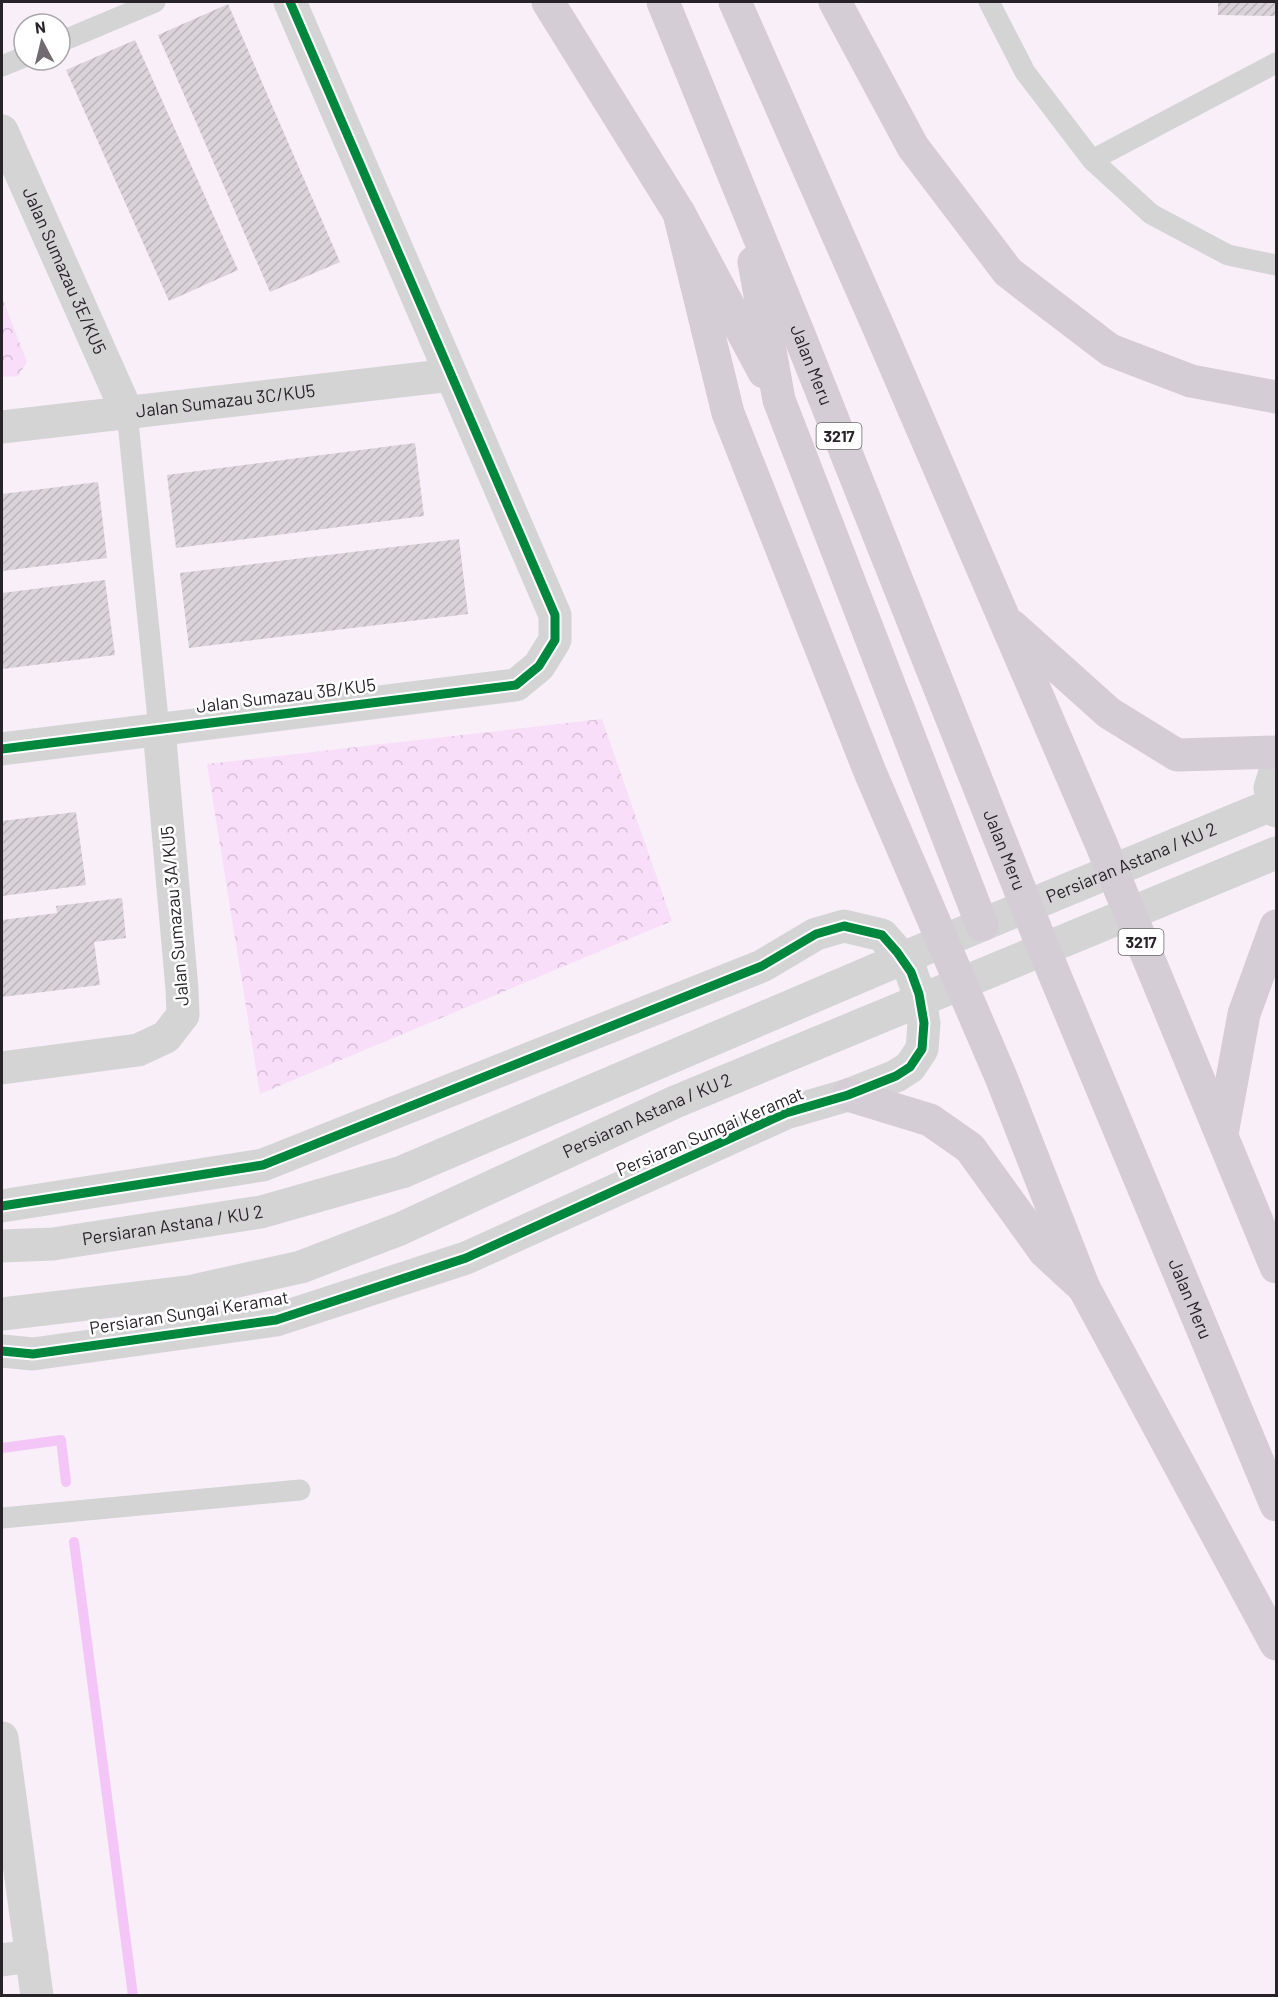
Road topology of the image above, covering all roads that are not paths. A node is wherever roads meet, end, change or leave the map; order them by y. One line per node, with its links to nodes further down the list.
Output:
1 (155, 2): 8 (lane)
2 (290, 2): 15 (street)
3 (548, 2): 13 (highway)
4 (663, 2): 12 (highway, Jalan Meru / 3217)
5 (735, 2): 20 (highway, 3217)
6 (835, 2): 16 (highway)
7 (989, 2): 11 (lane)
8 (72, 37)
9 (1276, 63): 11 (lane)
10 (2, 131): 18 (street, Jalan Sumazau 3E/KU5)
11 (1092, 160): 14 (lane)
12 (741, 190): 17 (highway, Jalan Meru / 3217); 41 (highway, Jalan Meru / 3217)
13 (679, 213): 17 (highway); 37 (highway)
14 (1276, 265)
15 (451, 375): 18 (street, Jalan Sumazau 3C/KU5); 21 (street, Jalan Sumazau 3B/KU5)
16 (1276, 397)
17 (779, 400): 28 (highway, Jalan Meru / 3217)
18 (127, 412): 19 (street, Jalan Sumazau 3C/KU5); 21 (lane)
19 (2, 427)
20 (1004, 619): 23 (highway); 33 (highway, 3217)
21 (159, 729): 22 (street, Jalan Sumazau 3B/KU5); 31 (street, Jalan Sumazau 3A/KU5)
22 (2, 749)
23 (1276, 752)
24 (1276, 769): 26 (street)
25 (1276, 803): 28 (street, Persiaran Astana / KU 2)
26 (1276, 810)
27 (1276, 853): 30 (street, Persiaran Astana / KU 2)
28 (982, 925): 30 (street); 35 (street, Persiaran Astana / KU 2)
29 (1276, 926): 33 (highway)
30 (1001, 968): 38 (street, Persiaran Astana / KU 2)
31 (2, 1068)
32 (848, 1095): 34 (street, Persiaran Sungai Keramat); 37 (highway); 39 (street, Persiaran Sungai Keramat)
33 (1222, 1134): 36 (highway, 3217)
34 (2, 1206)
35 (2, 1246)
36 (1276, 1267)
37 (1084, 1288): 43 (highway)
38 (2, 1314)
39 (2, 1351)
40 (300, 1490): 42 (lane)
41 (1276, 1505)
42 (2, 1518)
43 (1276, 1644)
44 (2, 1738): 45 (street)
45 (16, 1958): 46 (street)
46 (37, 1995)

